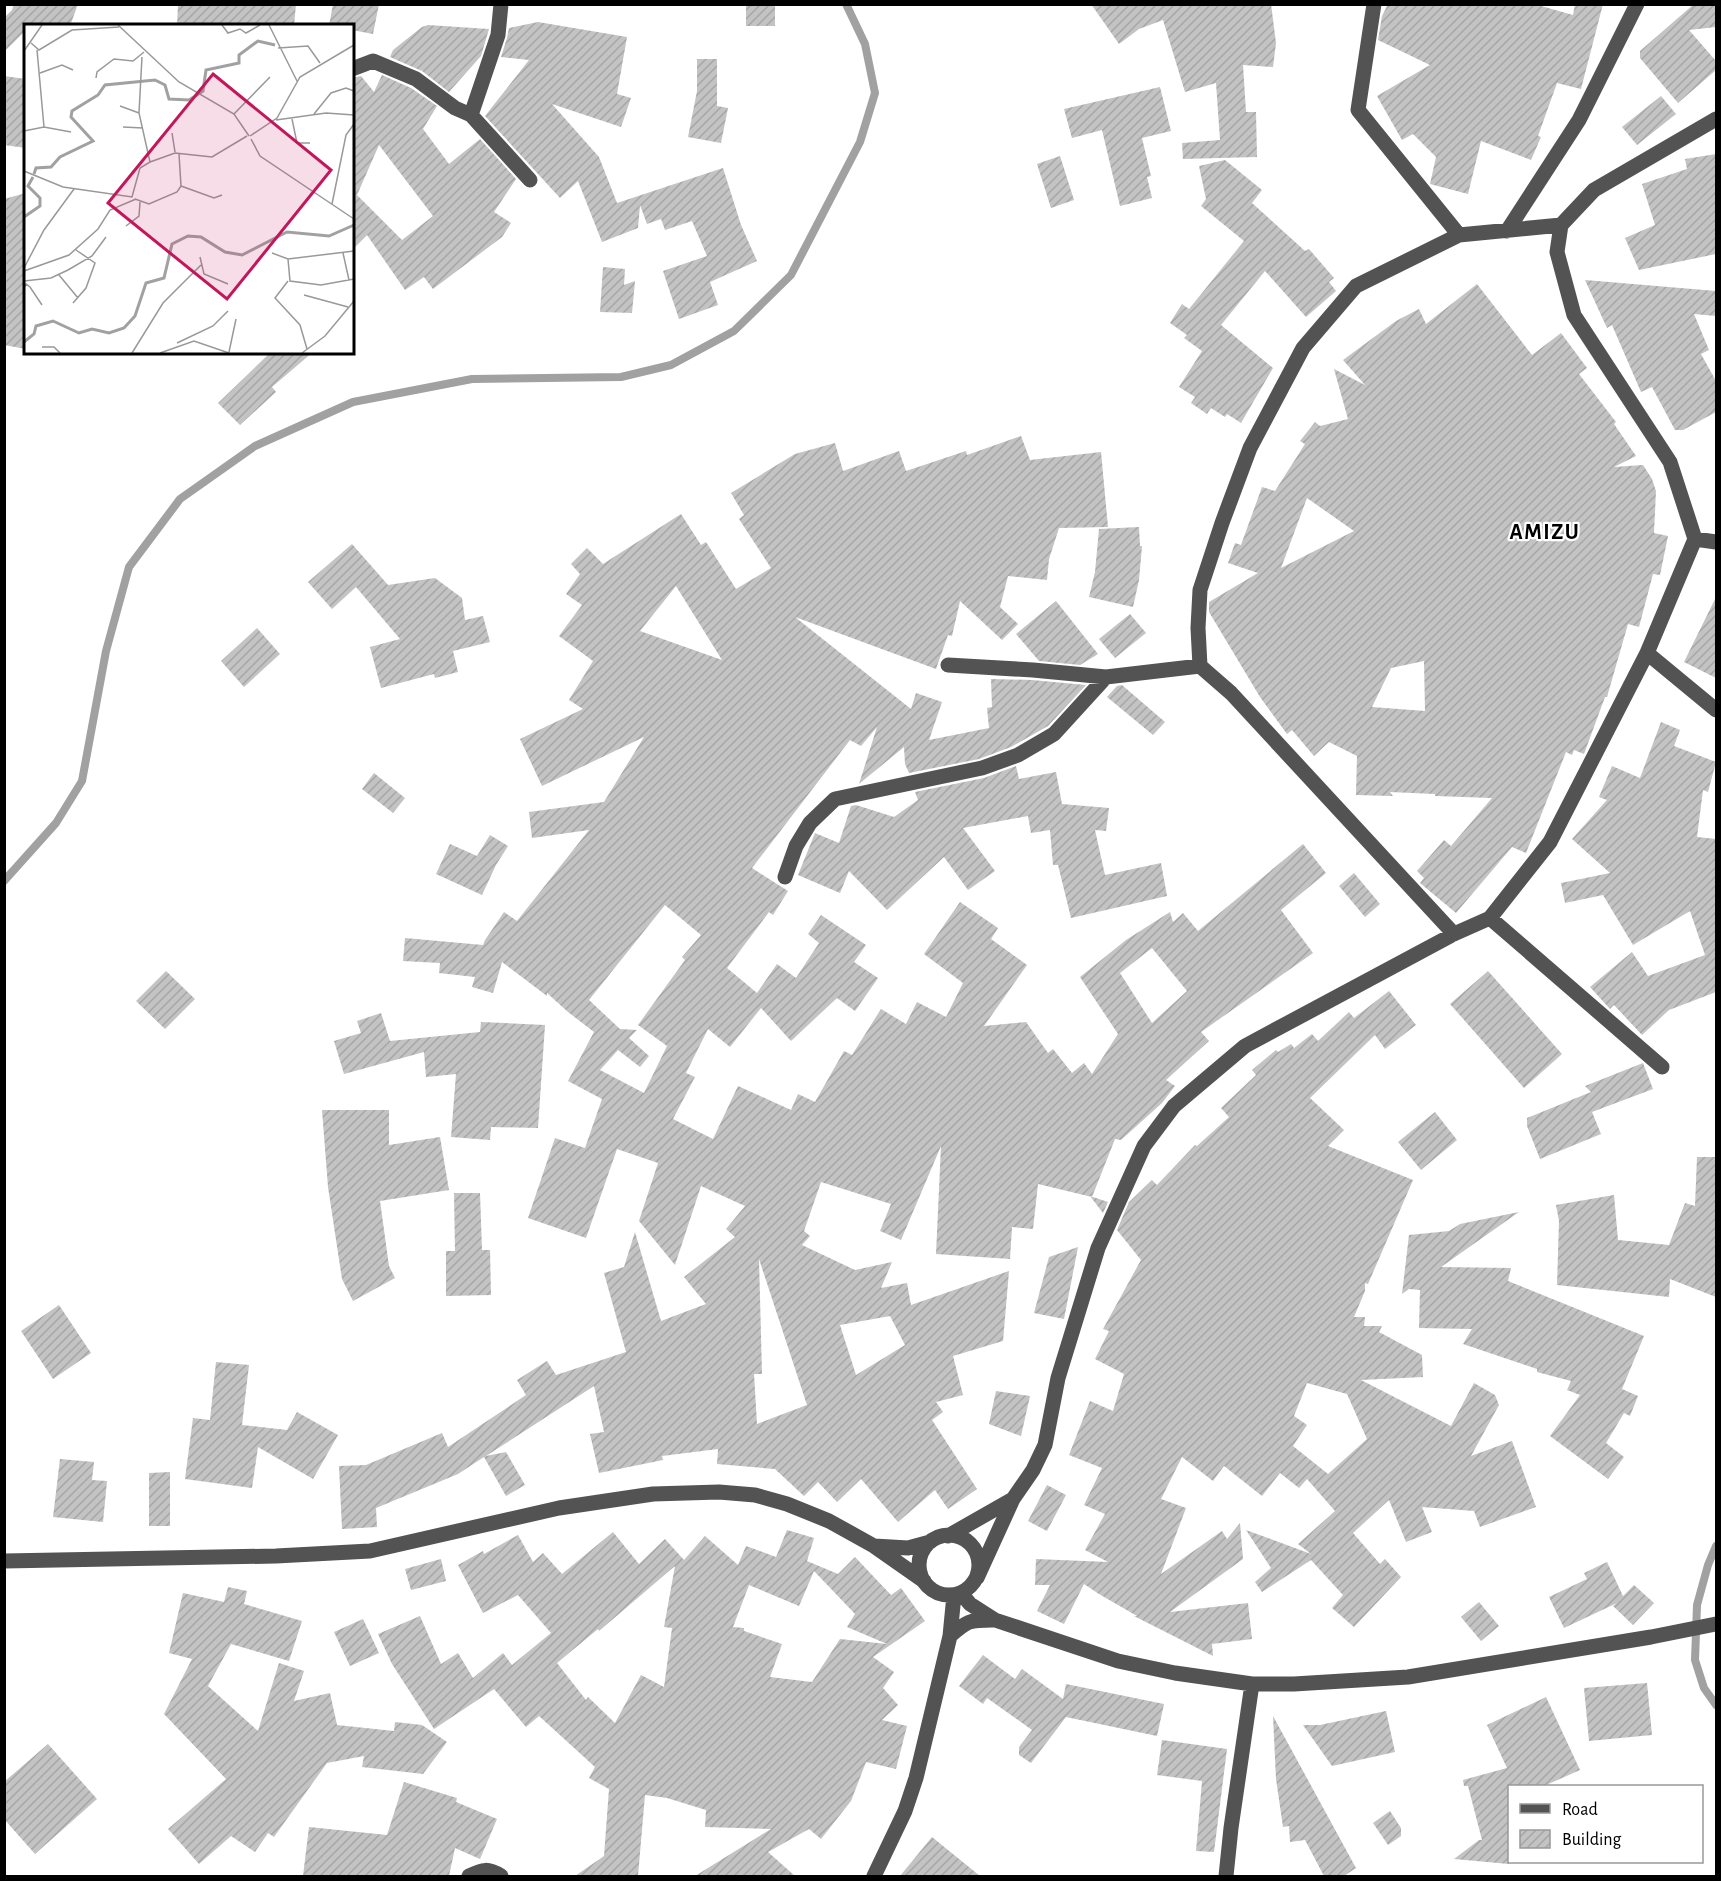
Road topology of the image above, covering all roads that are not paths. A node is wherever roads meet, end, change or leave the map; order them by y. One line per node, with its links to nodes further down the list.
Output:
1 (501, 4): 5 (street)
2 (1374, 4): 10 (street)
3 (1637, 4): 9 (street)
4 (354, 68): 5 (street)
5 (471, 115): 7 (street)
6 (1716, 119): 8 (street)
7 (530, 180)
8 (1561, 225): 9 (street); 11 (street)
9 (1507, 231): 10 (street)
10 (1459, 235): 15 (street)
11 (1695, 539): 12 (street); 13 (street)
12 (1716, 542)
13 (1647, 653): 17 (street); 19 (street)
14 (948, 665): 16 (street)
15 (1200, 666): 16 (street); 20 (street)
16 (1106, 676): 18 (street)
17 (1716, 710)
18 (785, 877)
19 (1490, 918): 20 (street); 21 (street)
20 (1454, 934): 22 (street)
21 (1662, 1067)
22 (1013, 1499): 23 (street); 27 (street)
23 (948, 1536): 24 (street); 27 (street)
24 (930, 1542): 25 (street); 28 (street)
25 (874, 1546): 26 (street); 28 (street)
26 (4, 1561)
27 (977, 1578): 29 (street)
28 (924, 1581): 29 (street)
29 (957, 1594): 30 (street); 32 (street)
30 (995, 1620): 32 (street); 33 (street)
31 (1715, 1624): 33 (street)
32 (950, 1636): 36 (street)
33 (1251, 1684): 37 (street)
34 (469, 1876): 35 (street)
35 (501, 1876)
36 (874, 1876)
37 (1226, 1876)

